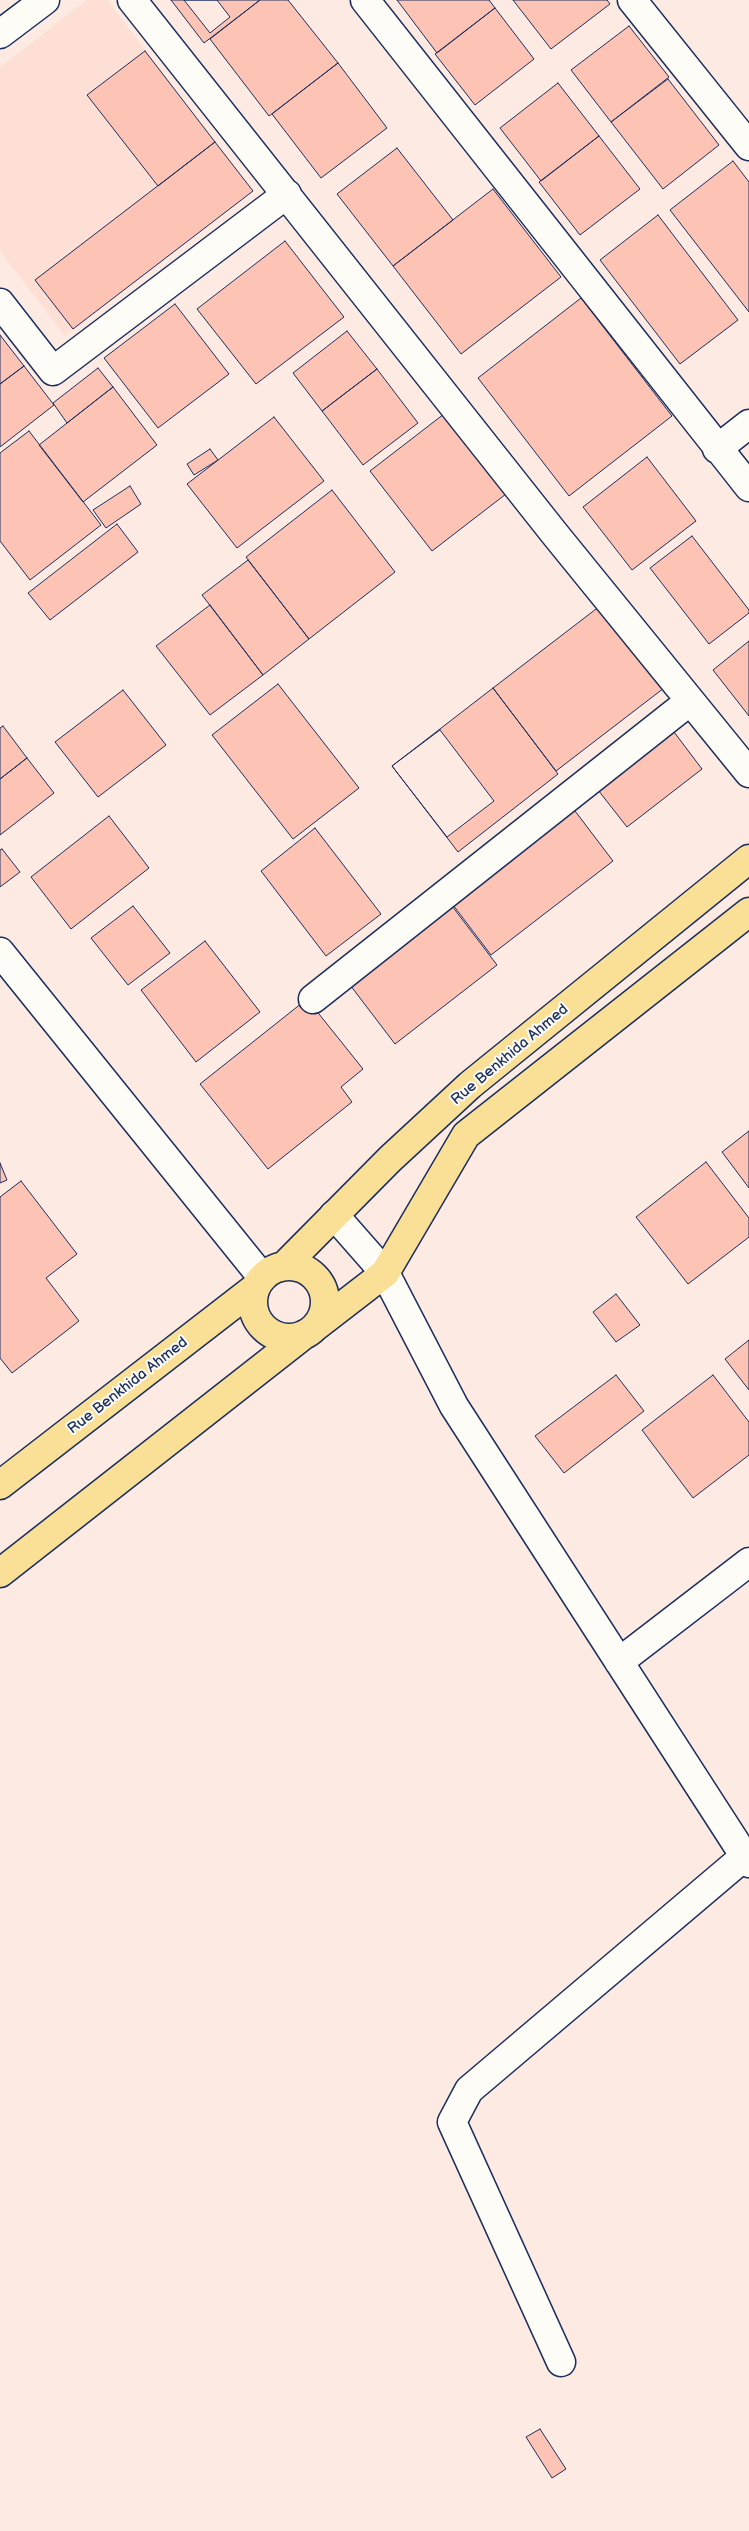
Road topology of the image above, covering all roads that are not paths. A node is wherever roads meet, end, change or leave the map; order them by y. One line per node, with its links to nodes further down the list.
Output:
1 (45, 0): 5 (street)
2 (132, 0): 7 (street)
3 (365, 0): 10 (street)
4 (632, 0): 6 (street)
5 (0, 34)
6 (749, 146)
7 (287, 194): 8 (street); 12 (street)
8 (0, 303)
9 (749, 424): 10 (street)
10 (717, 448): 11 (street)
11 (749, 487)
12 (690, 701): 13 (street); 17 (street)
13 (749, 773)
14 (749, 859): 18 (main road, Rue Benkhida Ahmed)
15 (749, 912): 19 (main road)
16 (3, 961): 20 (street)
17 (313, 999)
18 (334, 1215): 19 (street); 20 (main road, Rue Benkhida Ahmed)
19 (385, 1273): 21 (main road); 25 (street)
20 (267, 1277): 21 (main road); 21 (main road); 22 (main road, Rue Benkhida Ahmed)
21 (310, 1330): 24 (main road)
22 (0, 1485)
23 (749, 1562): 25 (street)
24 (0, 1573)
25 (619, 1662): 26 (street)
26 (747, 1860): 27 (street)
27 (560, 2362)

